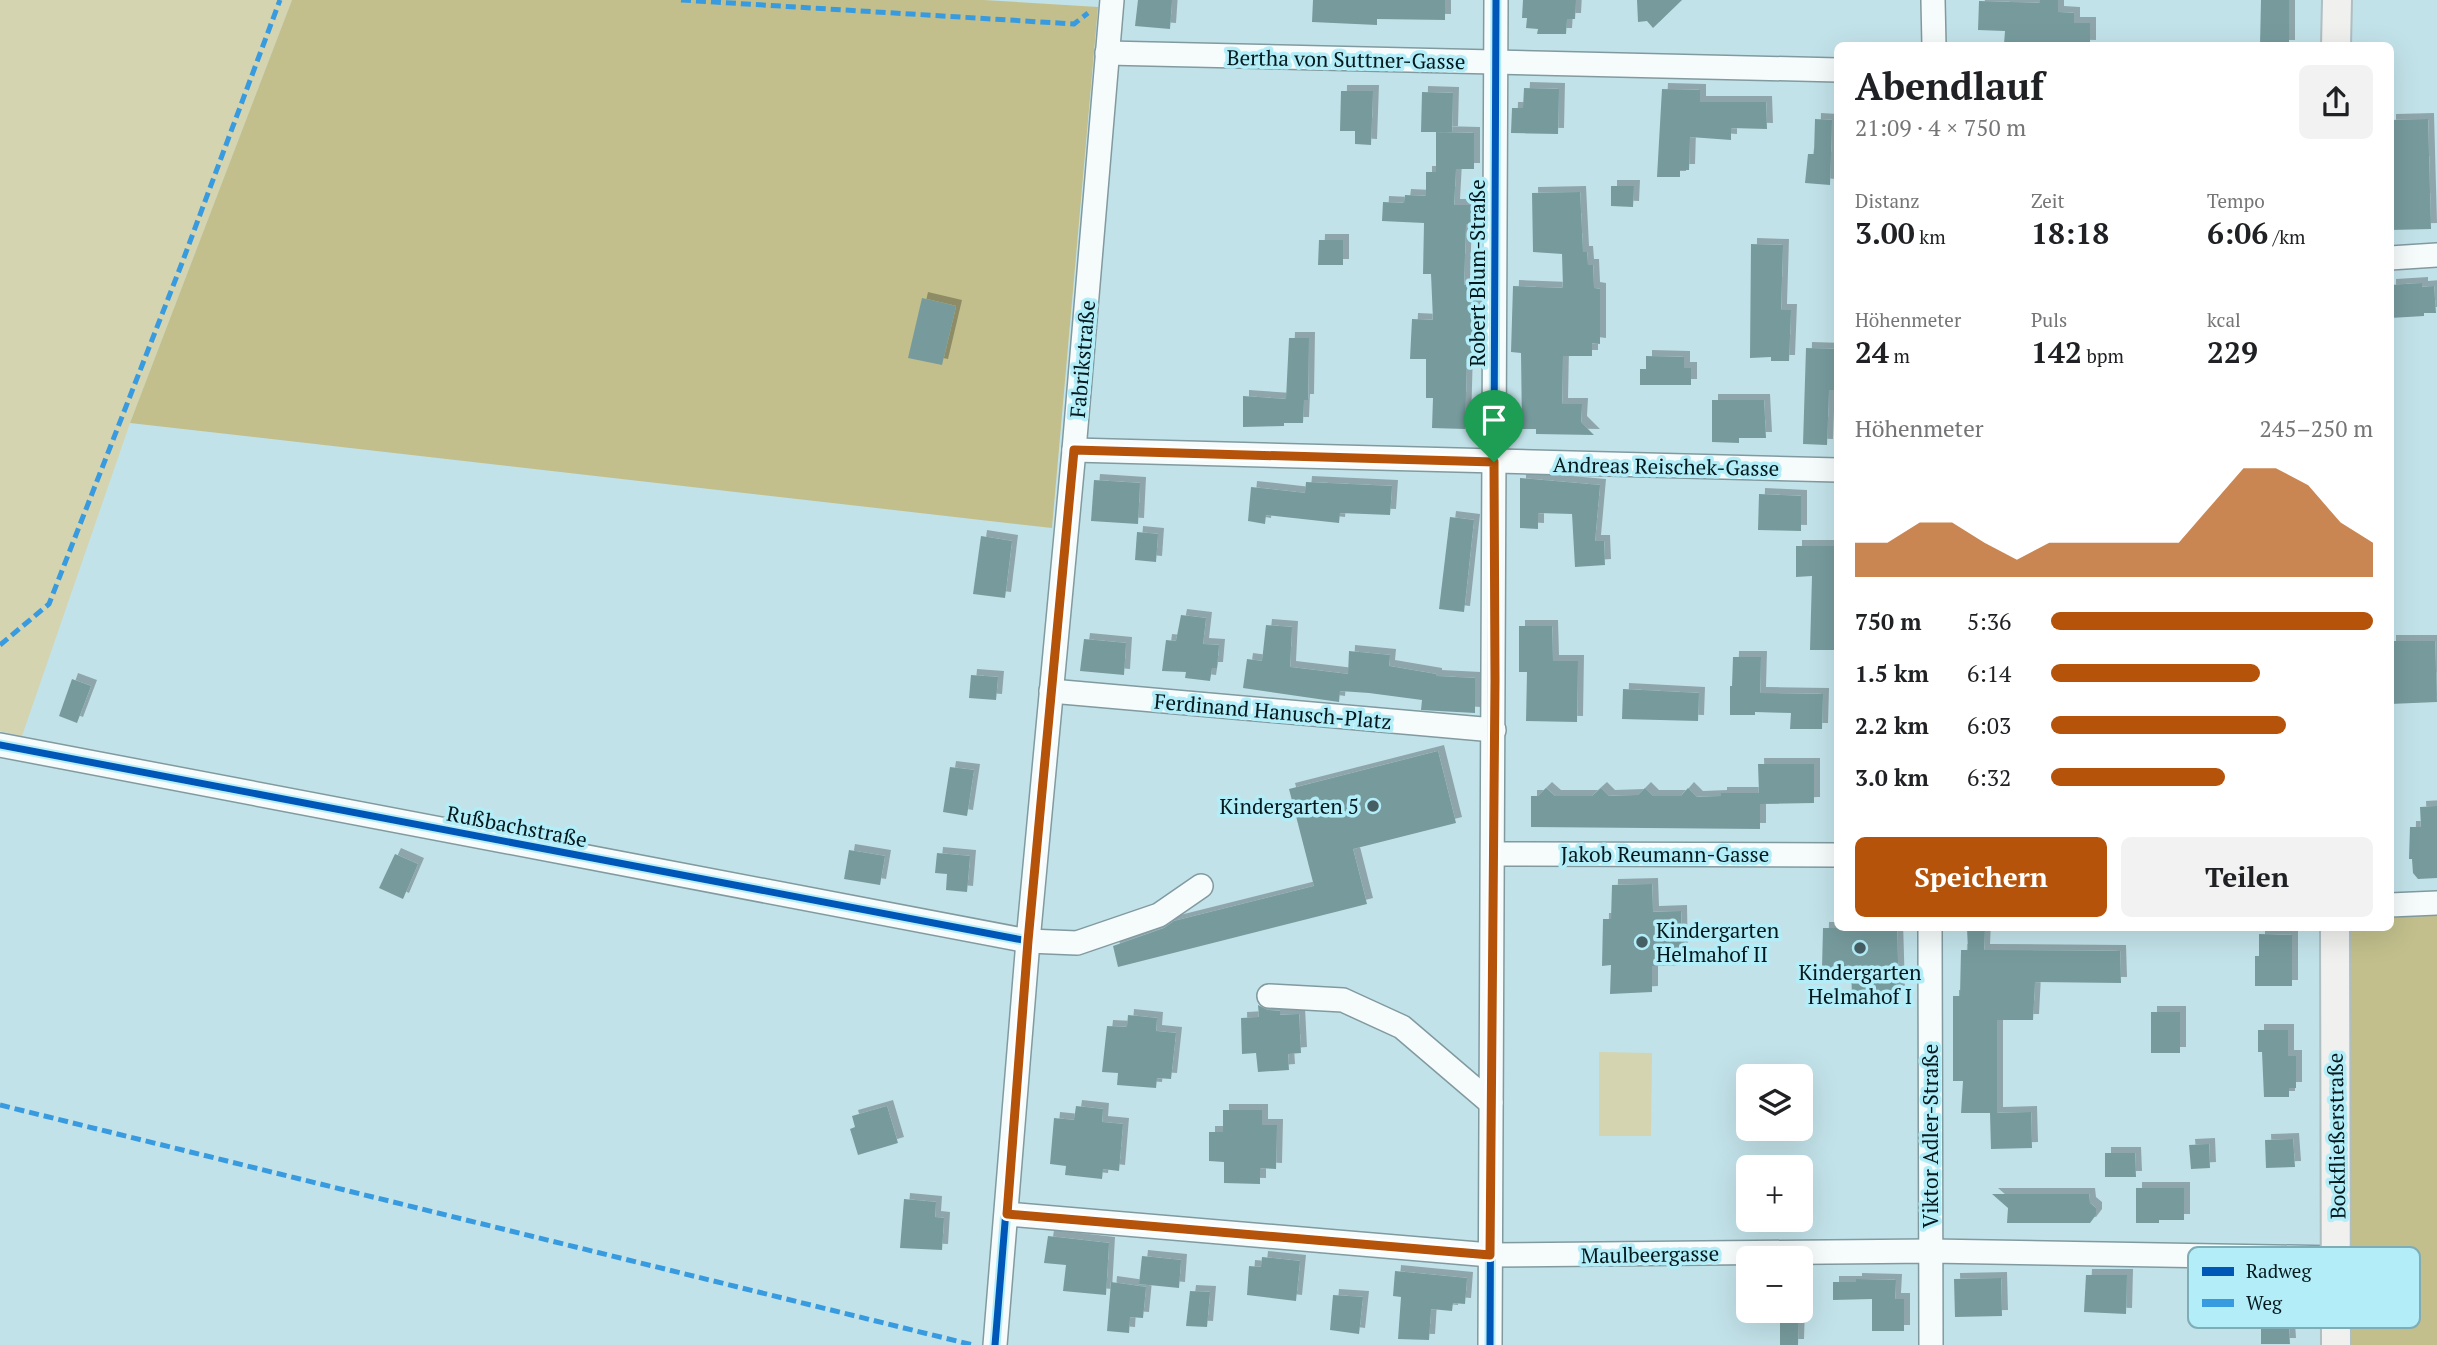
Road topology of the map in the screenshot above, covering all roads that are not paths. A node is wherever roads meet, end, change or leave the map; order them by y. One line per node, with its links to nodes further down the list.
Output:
1 (1112, 0): 7 (street, Fabrikstraße)
2 (1496, 0): 8 (street, Robert Blum-Straße)
3 (1933, 0): 5 (street)
4 (2337, 0): 6 (main road)
5 (1934, 42)
6 (2336, 42)
7 (1107, 53): 8 (street, Bertha von Suttner-Gasse); 12 (street, Fabrikstraße)
8 (1496, 62): 9 (street, Bertha von Suttner-Gasse); 13 (street, Robert Blum-Straße)
9 (1834, 70)
10 (2437, 255): 11 (street)
11 (2394, 258)
12 (1074, 450): 13 (street, Andreas Reischek-Gasse); 15 (street, Fabrikstraße)
13 (1494, 462): 14 (street, Andreas Reischek-Gasse); 16 (street, Robert Blum-Straße)
14 (1834, 470)
15 (1051, 691): 16 (street, Ferdinand Hanusch-Platz); 25 (street, Fabrikstraße)
16 (1494, 730): 18 (street, Robert Blum-Straße)
17 (0, 746): 25 (street, Rußbachstraße)
18 (1493, 854): 19 (street, Jakob Reumann-Gasse); 27 (street, Robert Blum-Straße)
19 (1834, 855)
20 (1201, 886): 25 (street, Rußbachstraße)
21 (2437, 903): 22 (street)
22 (2394, 905)
23 (1930, 931): 30 (street, Viktor Adler-Straße)
24 (2334, 931): 29 (main road, Bockfließerstraße)
25 (1028, 941): 28 (street, Fabrikstraße)
26 (1269, 996): 27 (street)
27 (1491, 1103): 31 (street, Robert Blum-Straße)
28 (1007, 1214): 31 (street, Maulbeergasse); 33 (street, Fabrikstraße)
29 (2338, 1247)
30 (1931, 1251): 31 (street, Maulbeergasse); 32 (street, Maulbeergasse); 35 (street, Viktor Adler-Straße)
31 (1490, 1255): 34 (street, Robert Blum-Straße)
32 (2188, 1255)
33 (995, 1345)
34 (1490, 1345)
35 (1931, 1345)

